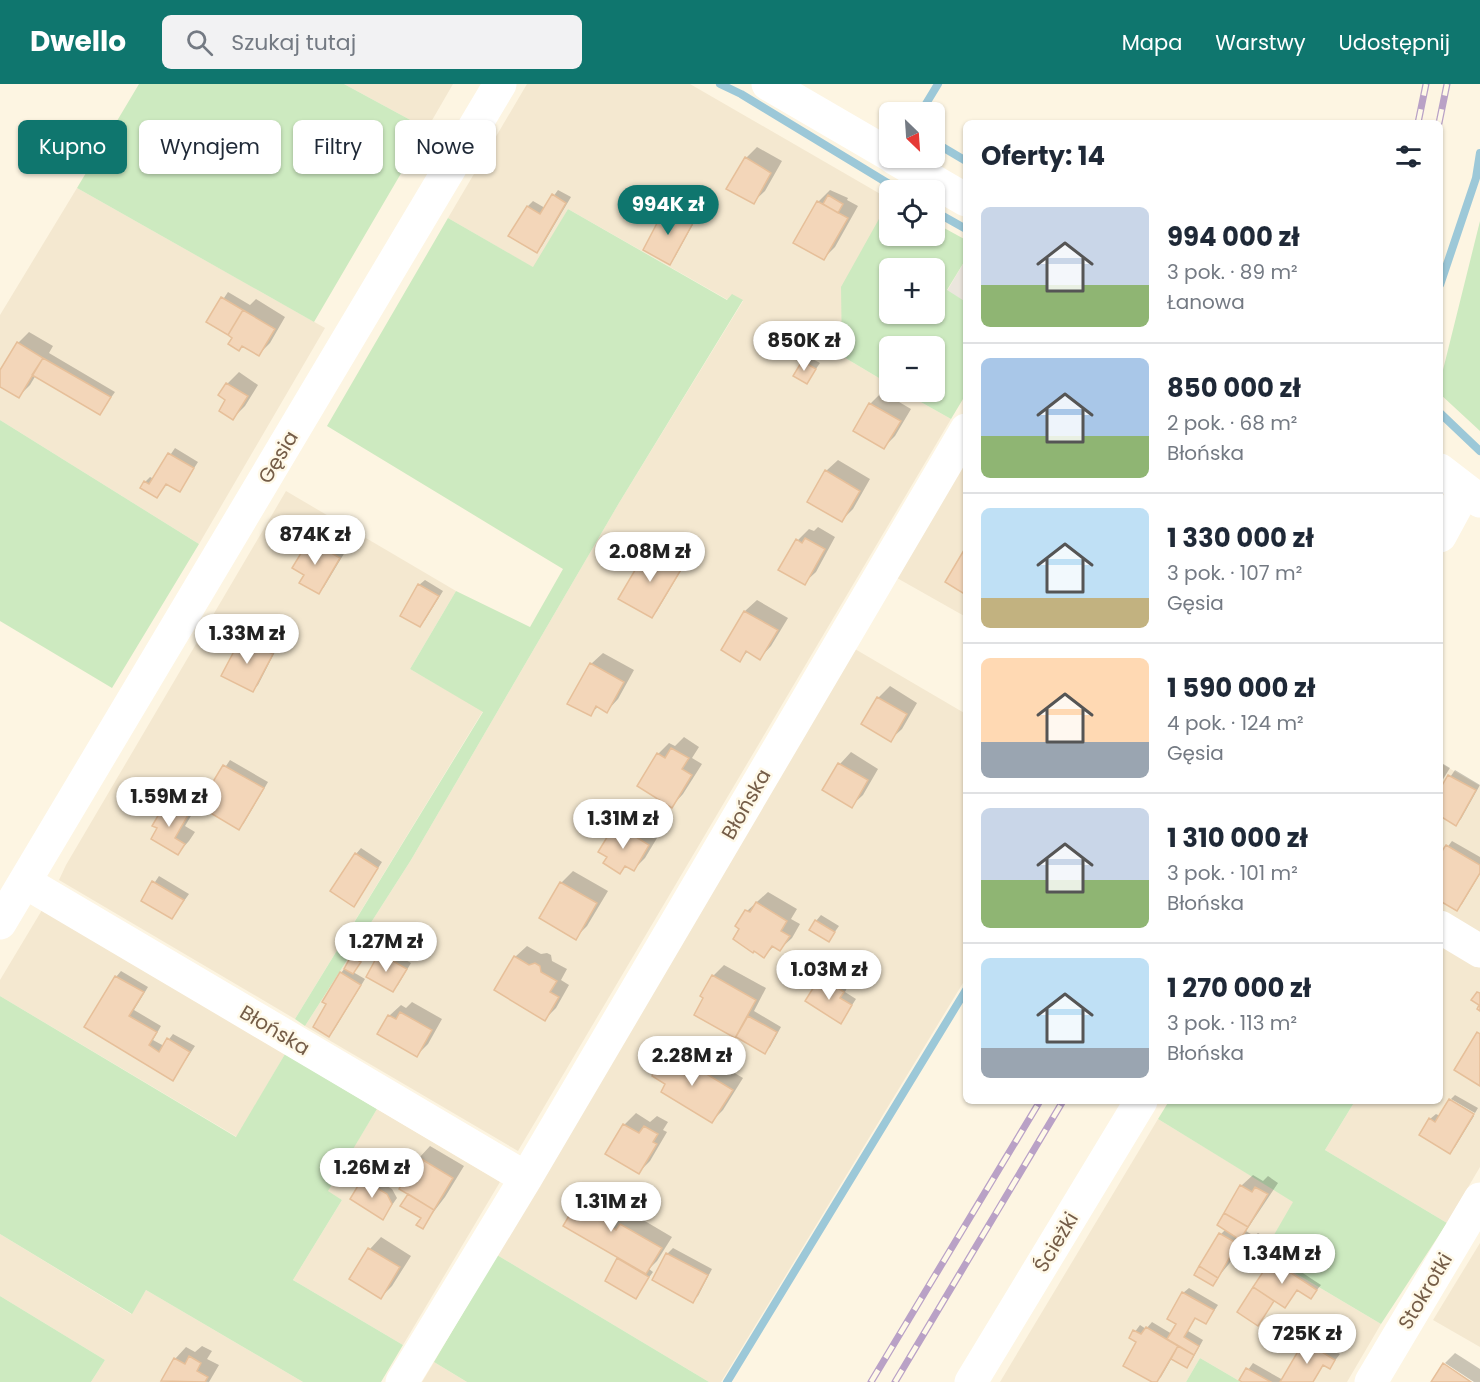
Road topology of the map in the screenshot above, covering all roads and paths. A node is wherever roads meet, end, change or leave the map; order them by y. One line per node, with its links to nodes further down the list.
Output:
1 (500, 84): 9 (street, Gęsia)
2 (768, 84): 3 (street)
3 (879, 149)
4 (911, 168): 5 (street)
5 (963, 198)
6 (963, 435): 12 (street, Błońska)
7 (1462, 487): 8 (street)
8 (1443, 529)
9 (25, 882): 10 (street, Gęsia); 12 (street, Błońska)
10 (0, 923)
11 (1139, 1104): 15 (street, Ścieżki)
12 (525, 1178): 14 (street, Błońska)
13 (1480, 1199): 16 (street, Stokrotki)
14 (402, 1382)
15 (971, 1382)
16 (1371, 1382)

